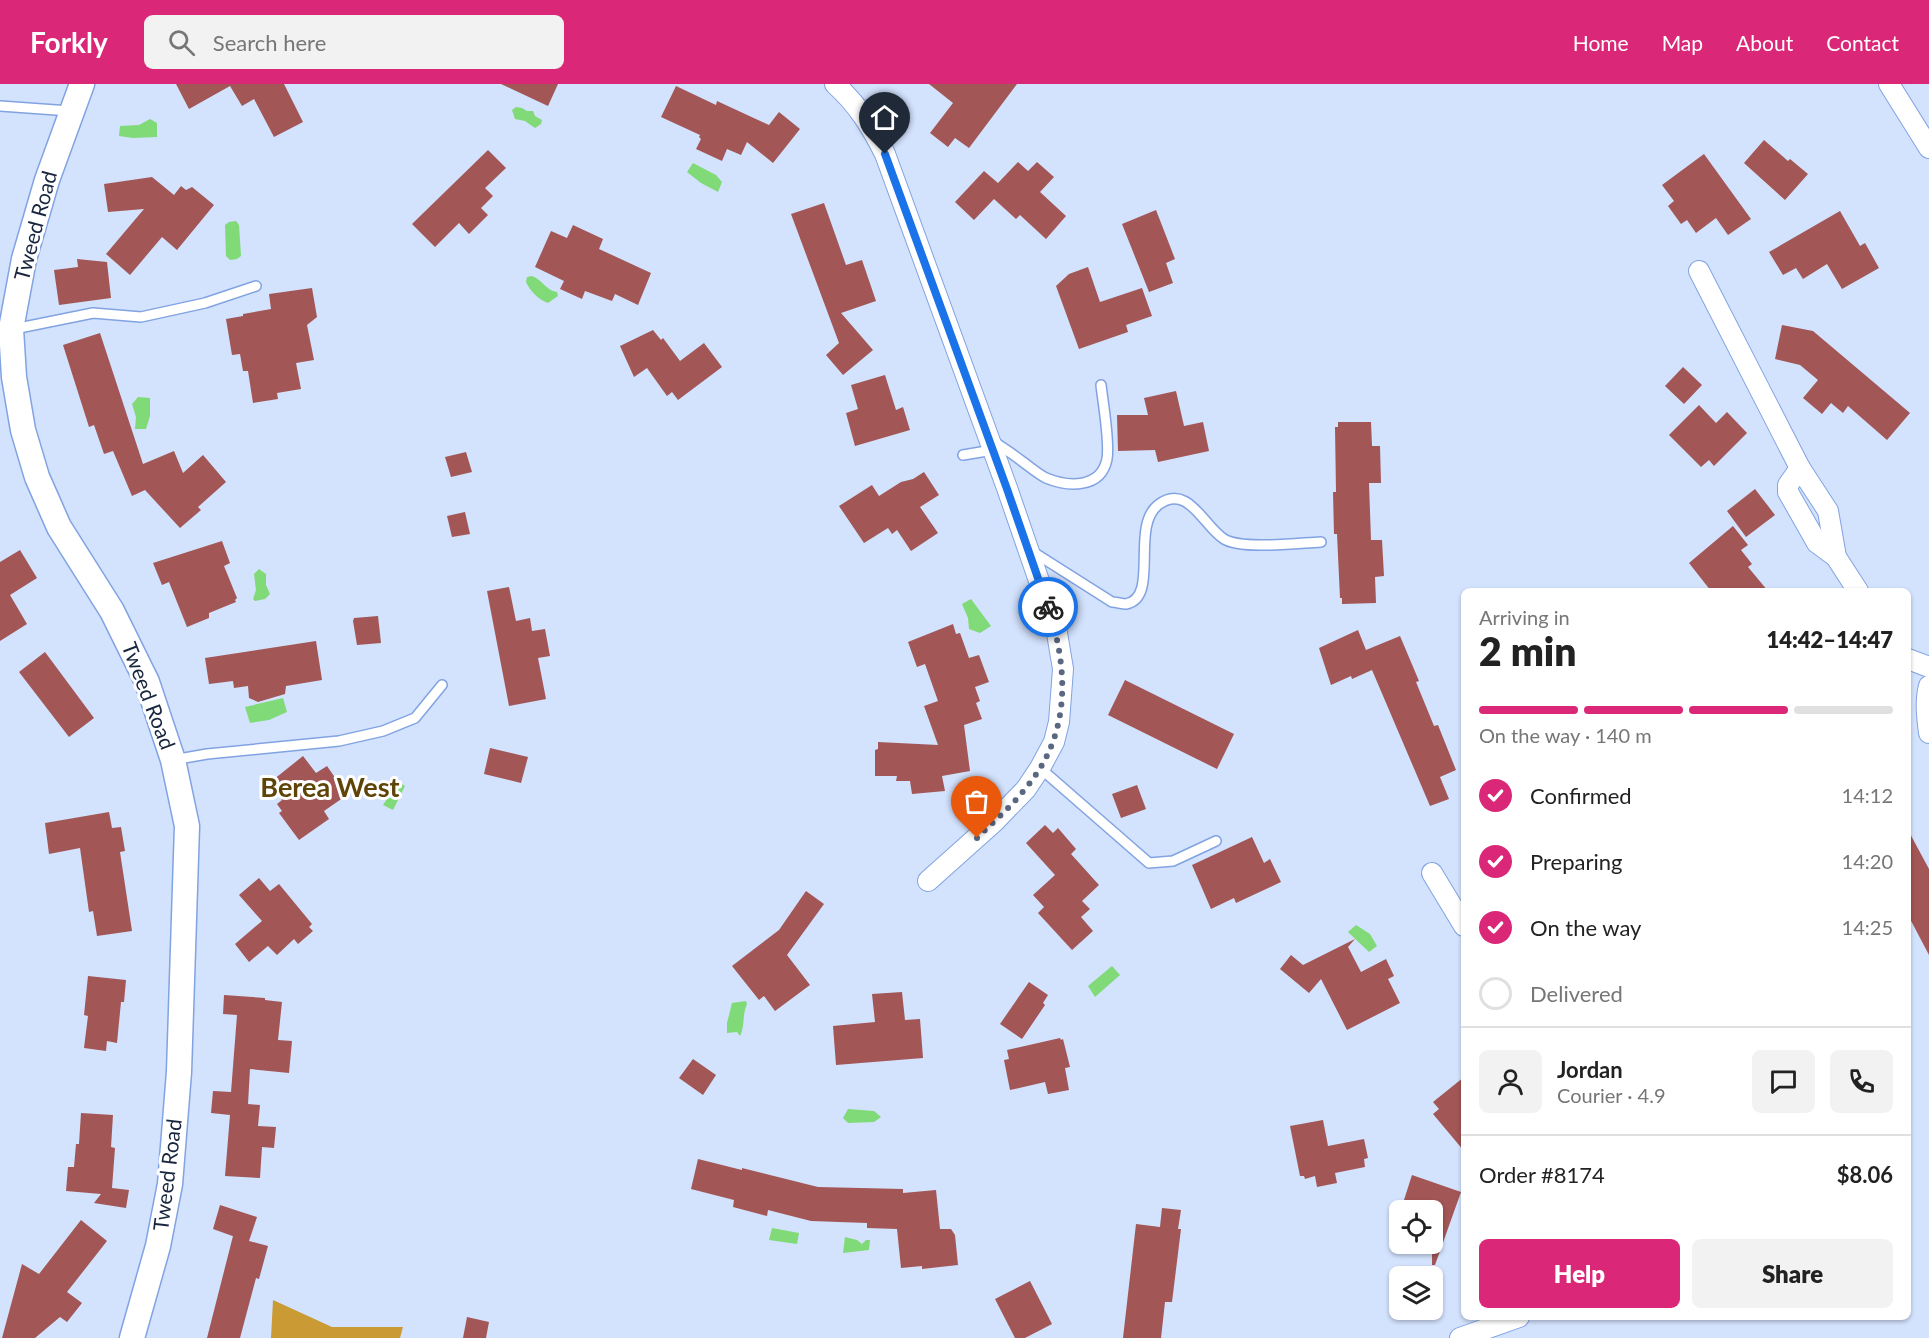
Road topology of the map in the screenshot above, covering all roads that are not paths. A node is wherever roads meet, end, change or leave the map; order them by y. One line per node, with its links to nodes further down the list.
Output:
1 (82, 84): 5 (street, Tweed Road)
2 (835, 84): 11 (street)
3 (1889, 84): 6 (street)
4 (0, 106): 5 (lane)
5 (72, 111): 9 (street, Tweed Road)
6 (1929, 148)
7 (1699, 271): 15 (street)
8 (256, 286): 9 (lane)
9 (11, 329): 21 (street, Tweed Road)
10 (1101, 385): 11 (lane)
11 (991, 444): 12 (lane); 14 (street)
12 (963, 455)
13 (1321, 542): 14 (lane)
14 (1027, 548): 22 (street)
15 (1856, 588)
16 (1911, 660): 17 (street)
17 (1929, 667)
18 (442, 685): 21 (lane)
19 (1929, 686): 20 (street)
20 (1929, 733)
21 (173, 760): 28 (street, Tweed Road)
22 (1040, 768): 23 (lane); 25 (street)
23 (1216, 841)
24 (1432, 873): 26 (street)
25 (928, 881)
26 (1461, 921)
27 (1511, 1320): 29 (street)
28 (132, 1338)
29 (1460, 1338)

